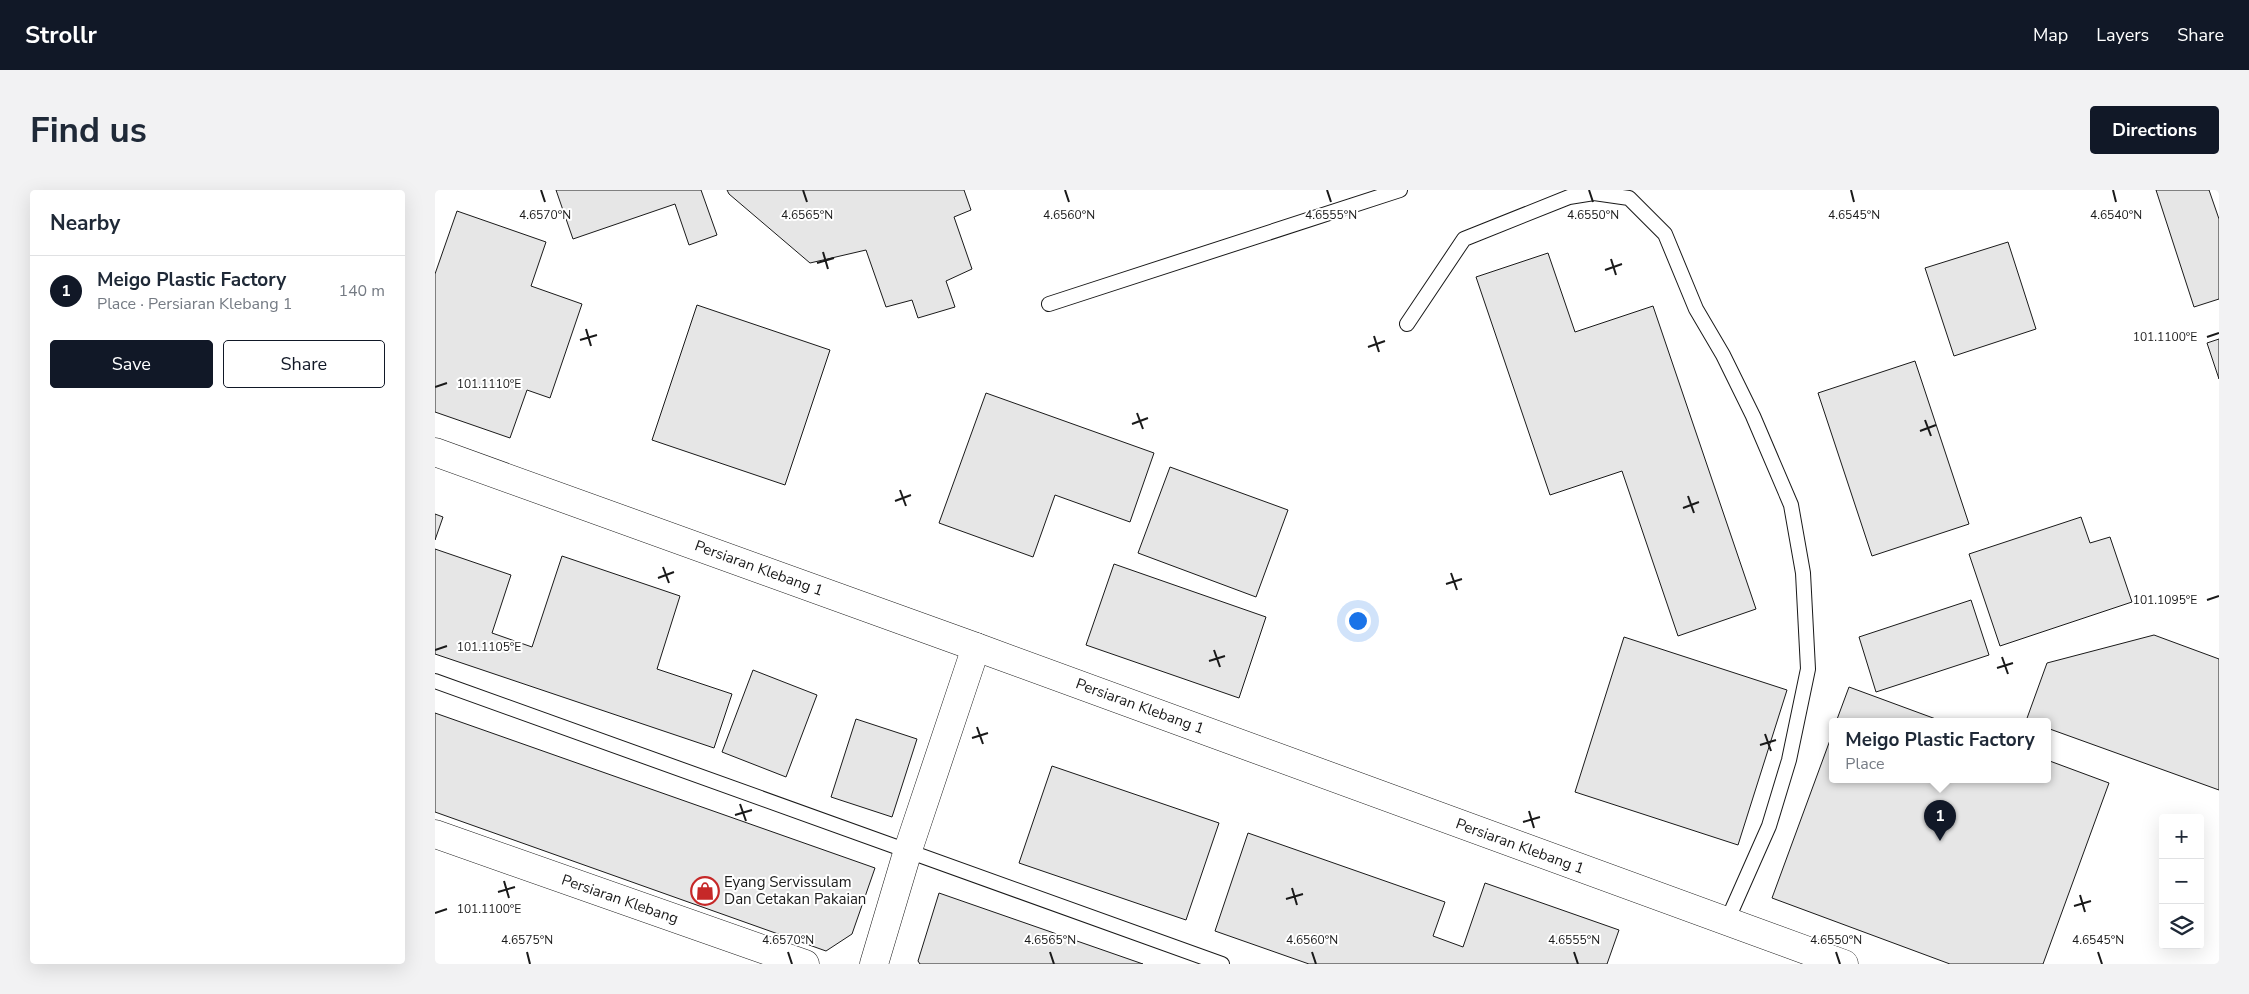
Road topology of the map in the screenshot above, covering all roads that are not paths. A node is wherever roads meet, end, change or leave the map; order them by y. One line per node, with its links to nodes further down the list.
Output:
1 (1399, 190): 2 (lane)
2 (1049, 304)
3 (1407, 324): 9 (lane)
4 (435, 452): 5 (street, Persiaran Klebang 1)
5 (976, 647): 8 (street); 9 (street, Persiaran Klebang 1)
6 (435, 681): 8 (lane)
7 (435, 834): 10 (street, Persiaran Klebang)
8 (908, 850): 11 (street); 12 (lane)
9 (1727, 921): 13 (street, Persiaran Klebang 1)
10 (805, 964)
11 (874, 964)
12 (1222, 964)
13 (1844, 964)

